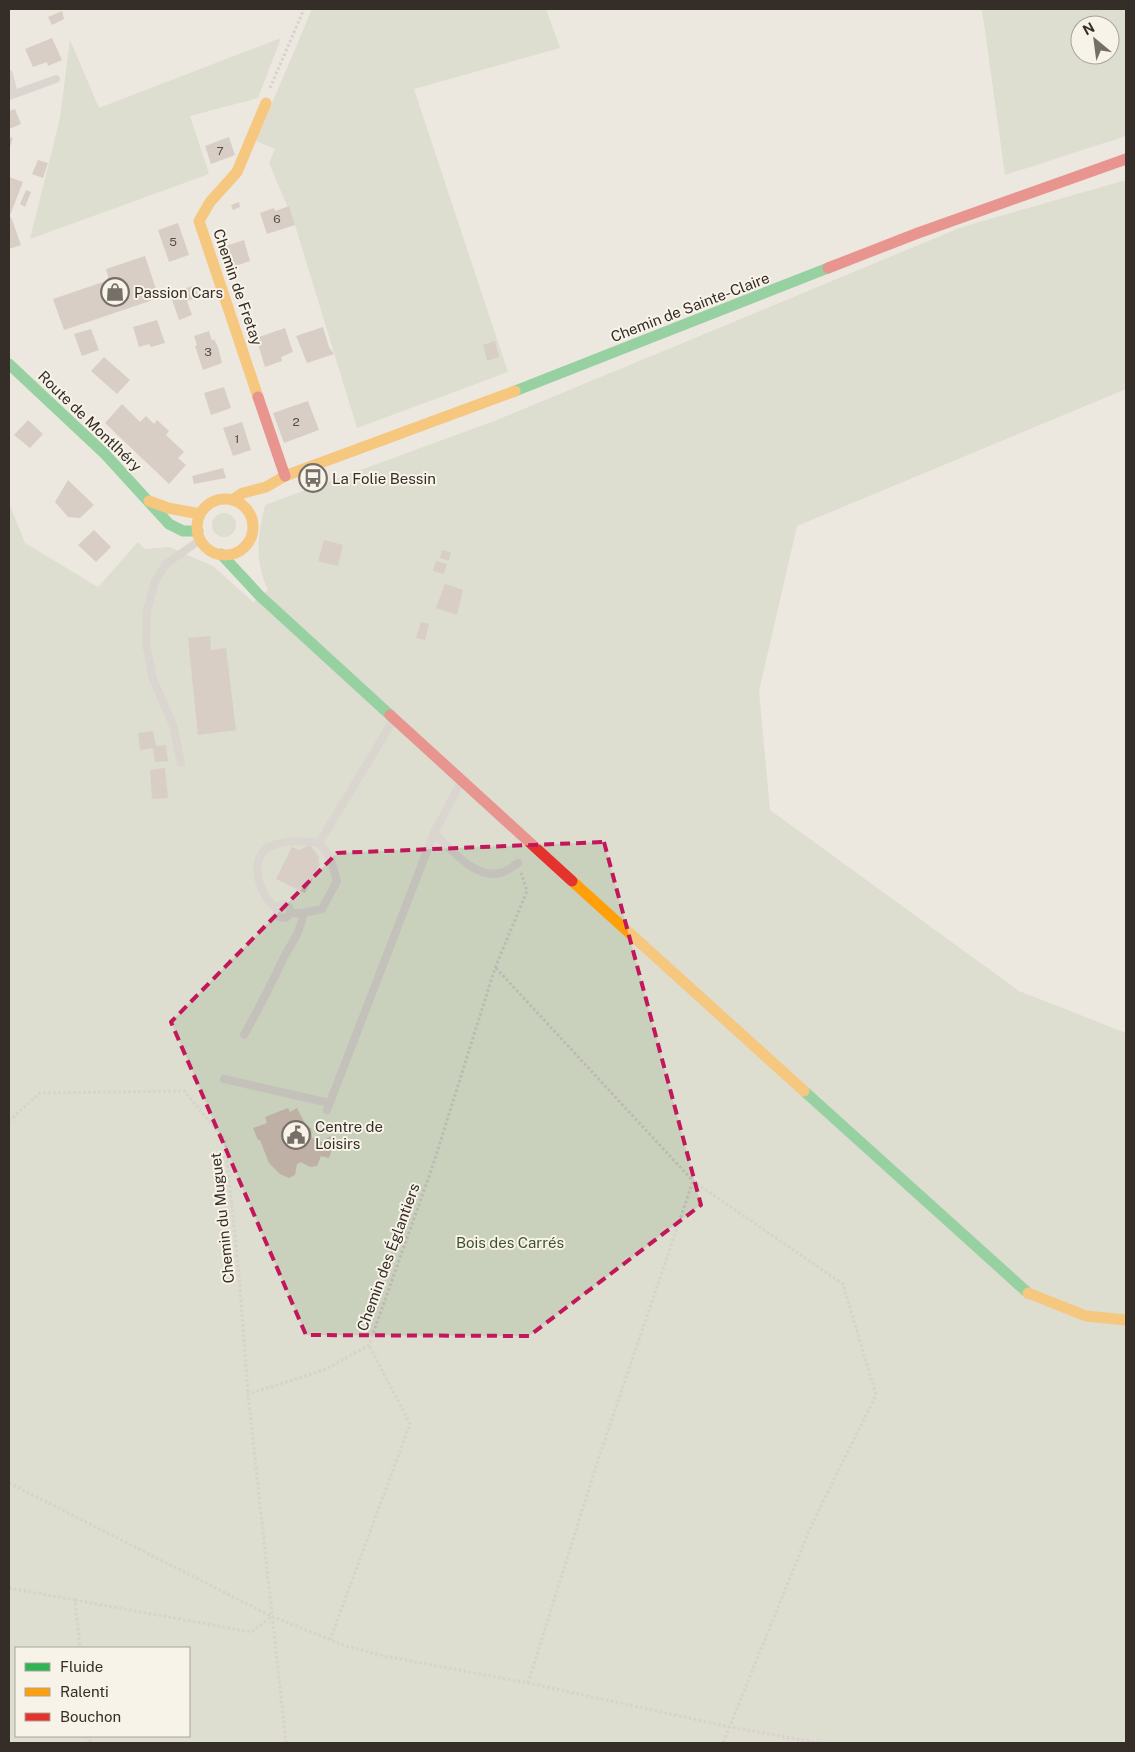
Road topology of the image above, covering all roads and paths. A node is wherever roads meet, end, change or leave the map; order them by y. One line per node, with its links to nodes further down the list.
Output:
1 (304, 9): 5 (path)
2 (9, 74): 4 (lane)
3 (56, 79): 4 (lane)
4 (11, 95)
5 (266, 103): 8 (main road, Chemin de Fretay)
6 (1126, 159): 8 (main road, Chemin de Sainte-Claire)
7 (9, 364): 11 (main road, Route de Montlhéry)
8 (285, 476): 9 (main road, Chemin de Sainte-Claire)
9 (266, 487): 10 (main road, Chemin de Sainte-Claire); 13 (main road)
10 (232, 500): 12 (main road); 13 (main road)
11 (149, 501): 12 (main road, Route de Montlhéry); 14 (main road, Route de Montlhéry)
12 (200, 514): 14 (main road)
13 (253, 521): 15 (main road)
14 (199, 535): 16 (main road); 21 (lane)
15 (249, 541): 16 (main road); 17 (main road)
16 (221, 554): 19 (main road)
17 (248, 557)
18 (253, 573): 19 (main road)
19 (260, 596): 20 (main road)
20 (394, 720): 22 (main road); 24 (lane)
21 (181, 763)
22 (462, 781): 23 (lane); 32 (main road)
23 (434, 832): 25 (lane); 29 (lane)
24 (319, 843): 26 (lane); 26 (lane)
25 (518, 863): 27 (path, Chemin des Églantiers)
26 (303, 913): 28 (lane)
27 (495, 968): 31 (path); 33 (path, Chemin des Églantiers)
28 (244, 1035)
29 (224, 1079)
30 (9, 1120): 34 (path, Chemin du Muguet)
31 (692, 1181): 41 (path); 42 (path)
32 (1126, 1320)
33 (369, 1345): 34 (path, Chemin des Églantiers); 39 (path)
34 (248, 1394): 38 (path)
35 (9, 1483): 38 (path)
36 (9, 1588): 37 (path)
37 (75, 1600): 38 (path); 40 (path)
38 (271, 1616): 39 (path); 43 (path)
39 (330, 1640): 41 (path)
40 (80, 1647)
41 (528, 1683): 42 (path)
42 (730, 1727): 44 (path); 45 (path)
43 (286, 1743)
44 (723, 1743)
45 (819, 1743)

